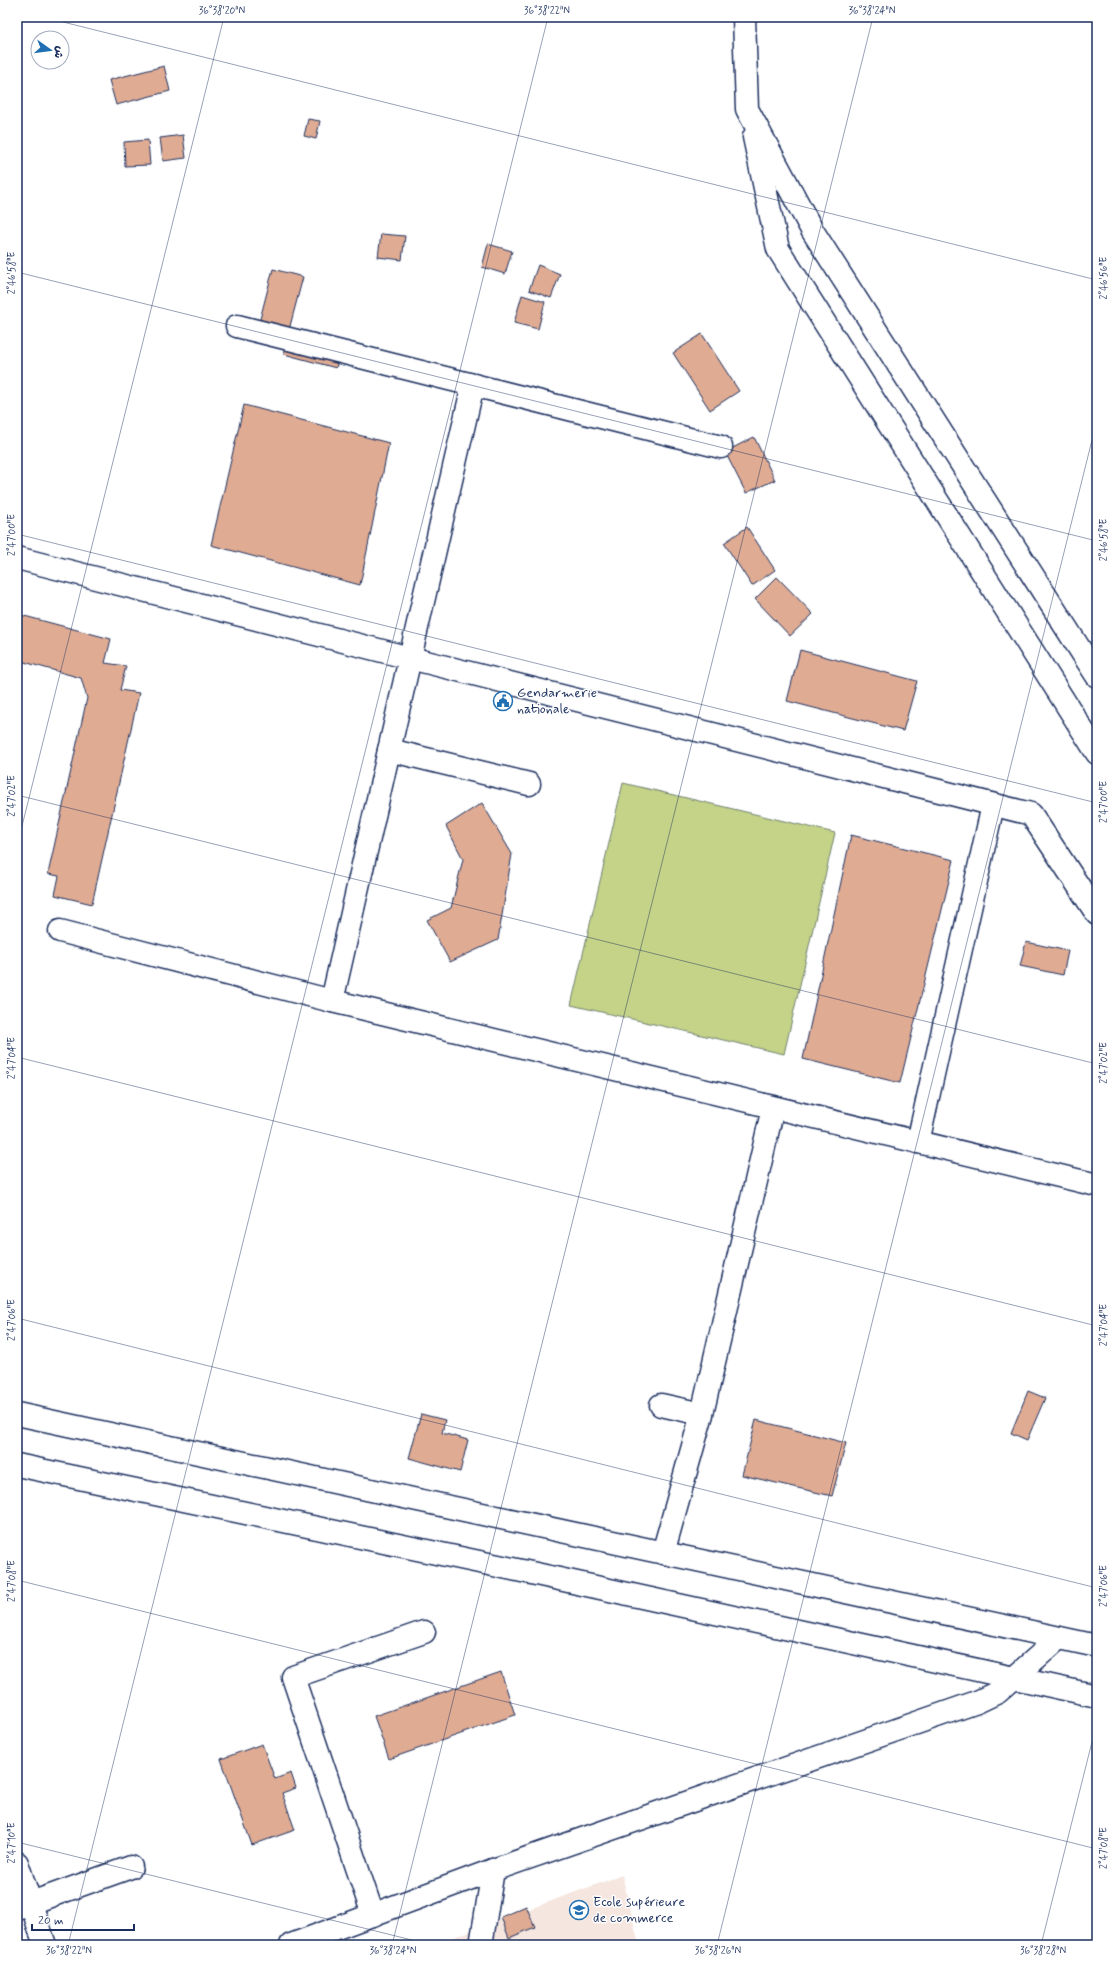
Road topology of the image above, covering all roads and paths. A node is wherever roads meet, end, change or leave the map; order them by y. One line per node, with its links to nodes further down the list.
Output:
1 (744, 17): 2 (street)
2 (747, 109): 8 (street); 10 (street)
3 (237, 326): 4 (street)
4 (473, 385): 5 (street); 7 (street)
5 (721, 447)
6 (17, 558): 7 (street)
7 (410, 658): 9 (street); 12 (street)
8 (1097, 676)
9 (389, 750): 11 (street); 15 (street)
10 (1097, 753)
11 (529, 784)
12 (993, 805): 13 (street); 17 (street)
13 (1097, 914)
14 (60, 931): 15 (street)
15 (332, 1001): 16 (street)
16 (773, 1108): 17 (street); 21 (street)
17 (918, 1142): 18 (street)
18 (1097, 1185)
19 (661, 1405): 21 (street)
20 (17, 1414): 23 (street)
21 (702, 1414): 23 (street)
22 (17, 1465): 27 (street)
23 (663, 1553): 25 (street)
24 (424, 1632): 33 (street)
25 (1059, 1638): 26 (street); 27 (street)
26 (1097, 1646)
27 (1014, 1678): 28 (street); 31 (street)
28 (1097, 1696)
29 (17, 1863): 32 (street)
30 (130, 1867): 32 (street)
31 (493, 1870): 33 (street); 36 (street)
32 (24, 1906): 34 (street)
33 (373, 1915): 35 (street)
34 (45, 1945)
35 (291, 1945)
36 (481, 1945)

